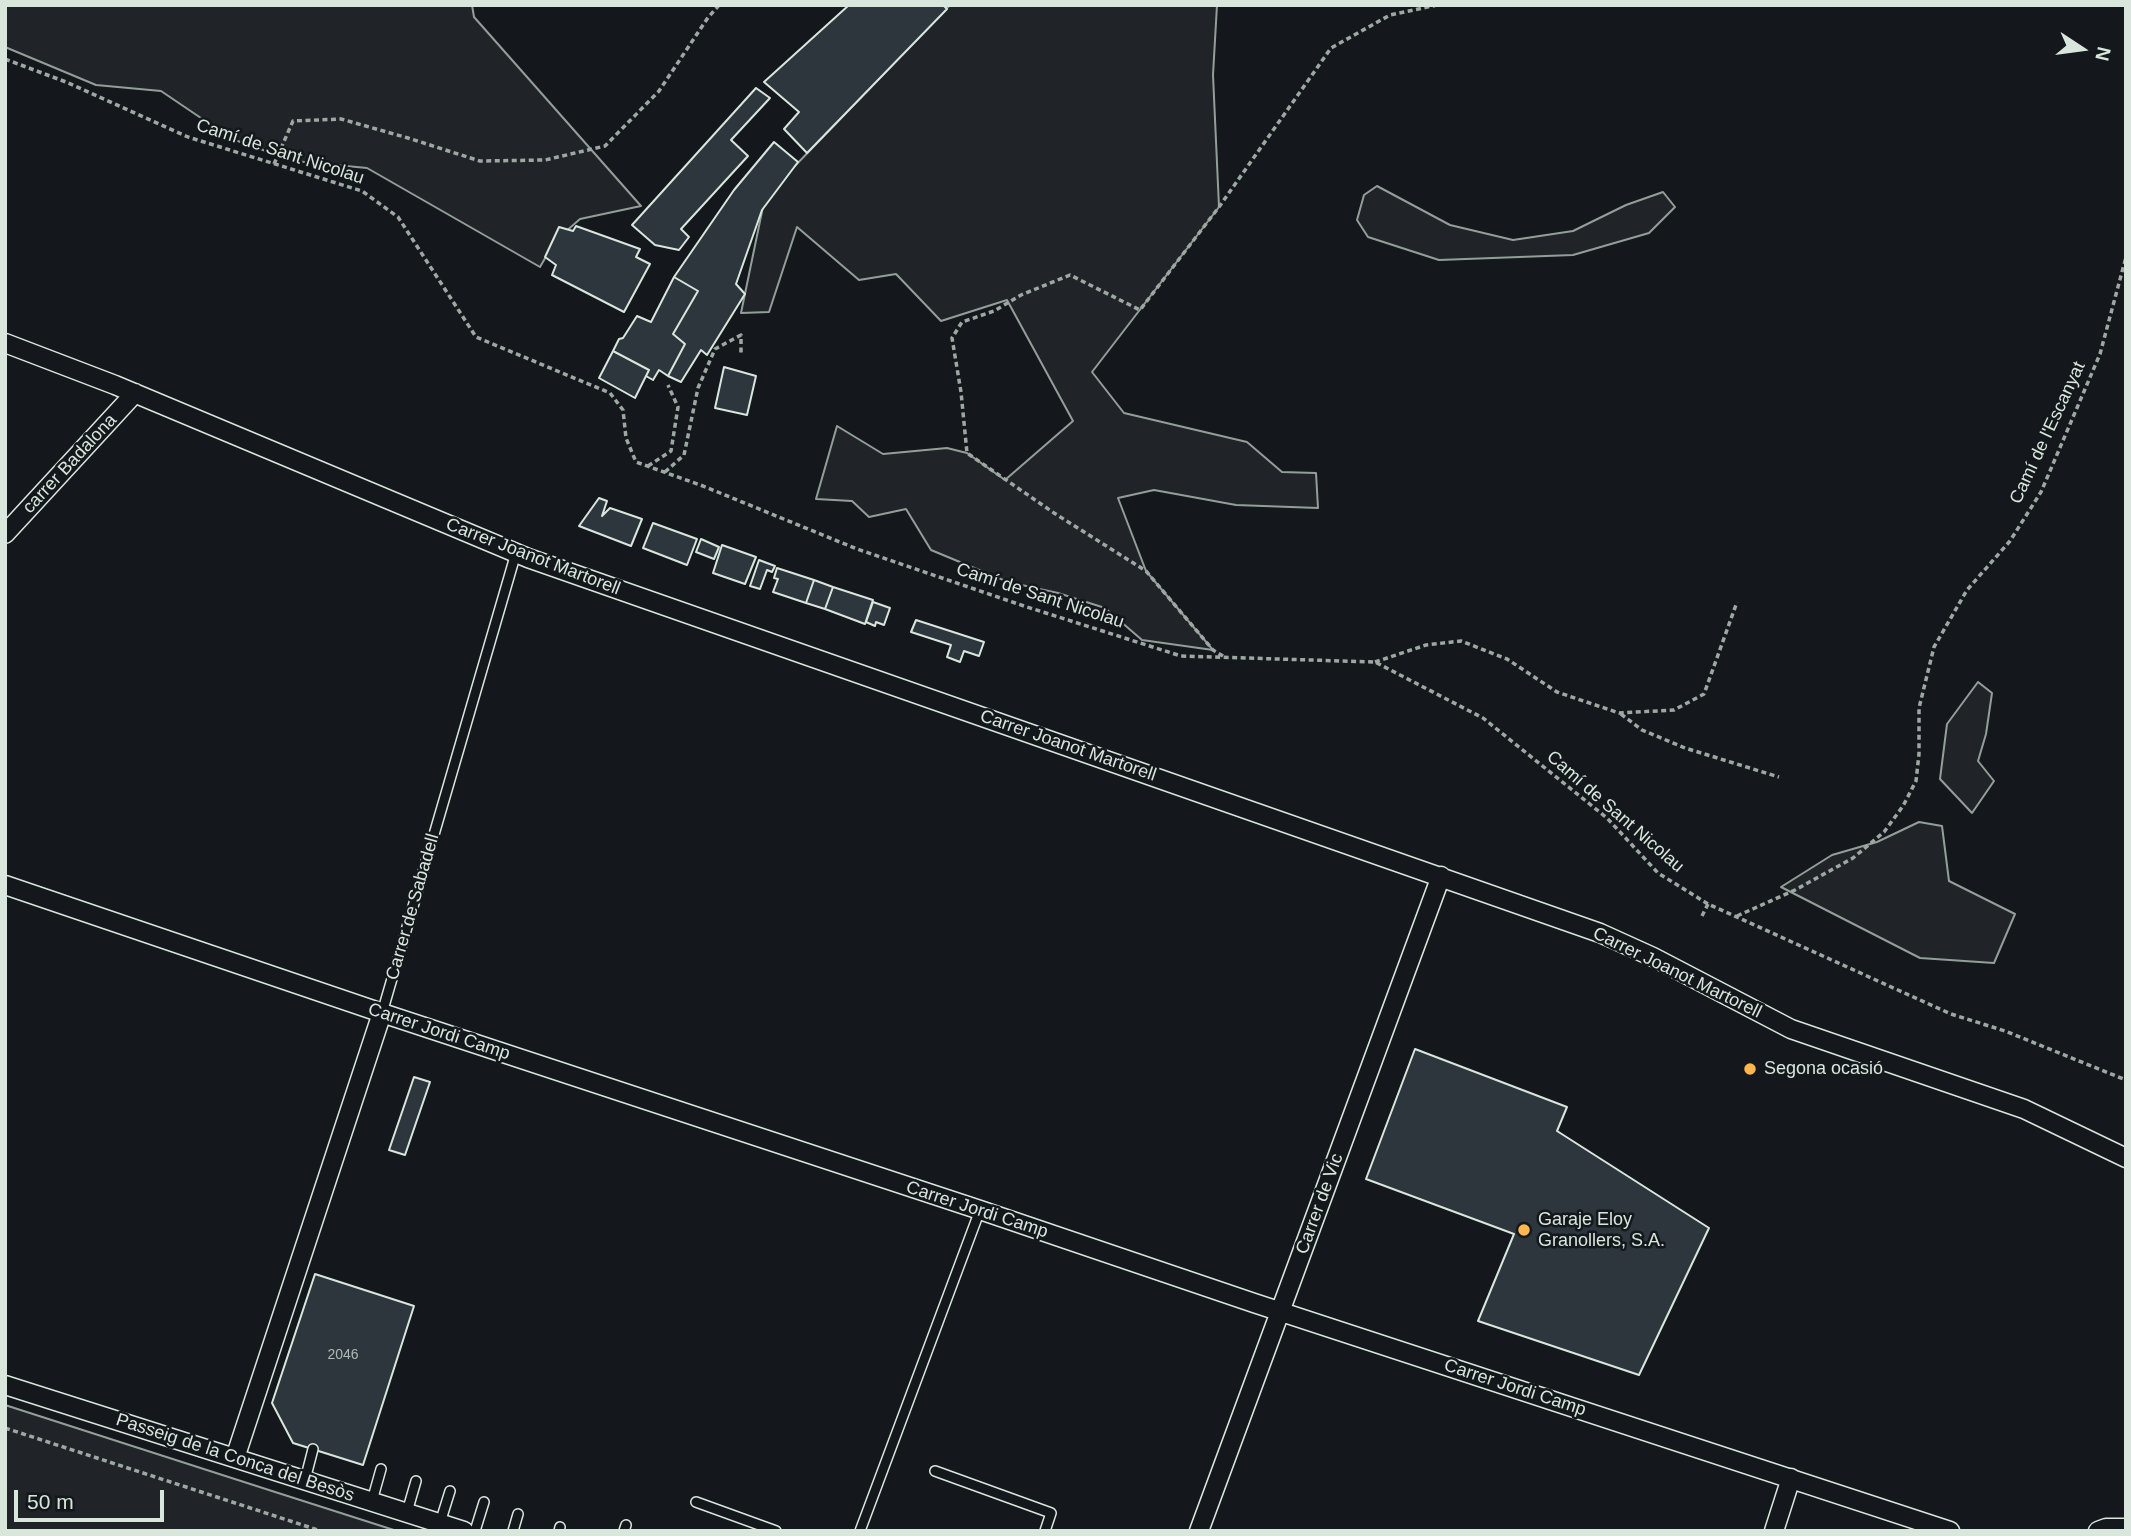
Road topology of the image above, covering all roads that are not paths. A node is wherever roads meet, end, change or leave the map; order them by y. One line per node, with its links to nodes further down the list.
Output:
1 (5, 343): 2 (street, Carrer Joanot Martorell)
2 (135, 393): 3 (street, carrer Badalona); 4 (street, Carrer Joanot Martorell)
3 (5, 534)
4 (516, 553): 5 (street, Carrer Joanot Martorell); 7 (lane, Carrer de Sabadell)
5 (1441, 876): 8 (street, Carrer Joanot Martorell); 10 (street, Carrer de Vic)
6 (5, 886): 7 (street, Carrer Jordi Camp)
7 (382, 1013): 9 (street, Carrer Jordi Camp); 13 (street, Carrer de Sabadell)
8 (2126, 1158)
9 (980, 1210): 10 (street, Carrer Jordi Camp); 32 (lane)
10 (1280, 1312): 16 (street, Carrer Jordi Camp); 34 (street, Carrer de Vic)
11 (5, 1385): 13 (street, Passeig de la Conca del Besòs)
12 (313, 1449): 17 (lane)
13 (235, 1458): 17 (street, Passeig de la Conca del Besòs)
14 (381, 1469): 20 (lane)
15 (935, 1471): 33 (lane)
16 (1791, 1478): 35 (street); 36 (street, Carrer Jordi Camp)
17 (305, 1480): 20 (street, Passeig de la Conca del Besòs)
18 (416, 1481): 23 (lane)
19 (450, 1491): 25 (lane)
20 (372, 1501): 23 (street, Passeig de la Conca del Besòs)
21 (484, 1502): 29 (lane)
22 (696, 1502): 26 (lane)
23 (407, 1512): 25 (street, Passeig de la Conca del Besòs)
24 (518, 1514): 30 (lane)
25 (440, 1523): 28 (street, Passeig de la Conca del Besòs)
26 (749, 1526): 31 (lane)
27 (2126, 1528): 37 (street)
28 (464, 1531)
29 (475, 1531)
30 (513, 1531)
31 (776, 1531)
32 (860, 1531)
33 (1045, 1531)
34 (1199, 1531)
35 (1774, 1531)
36 (1950, 1531)
37 (2098, 1531)

